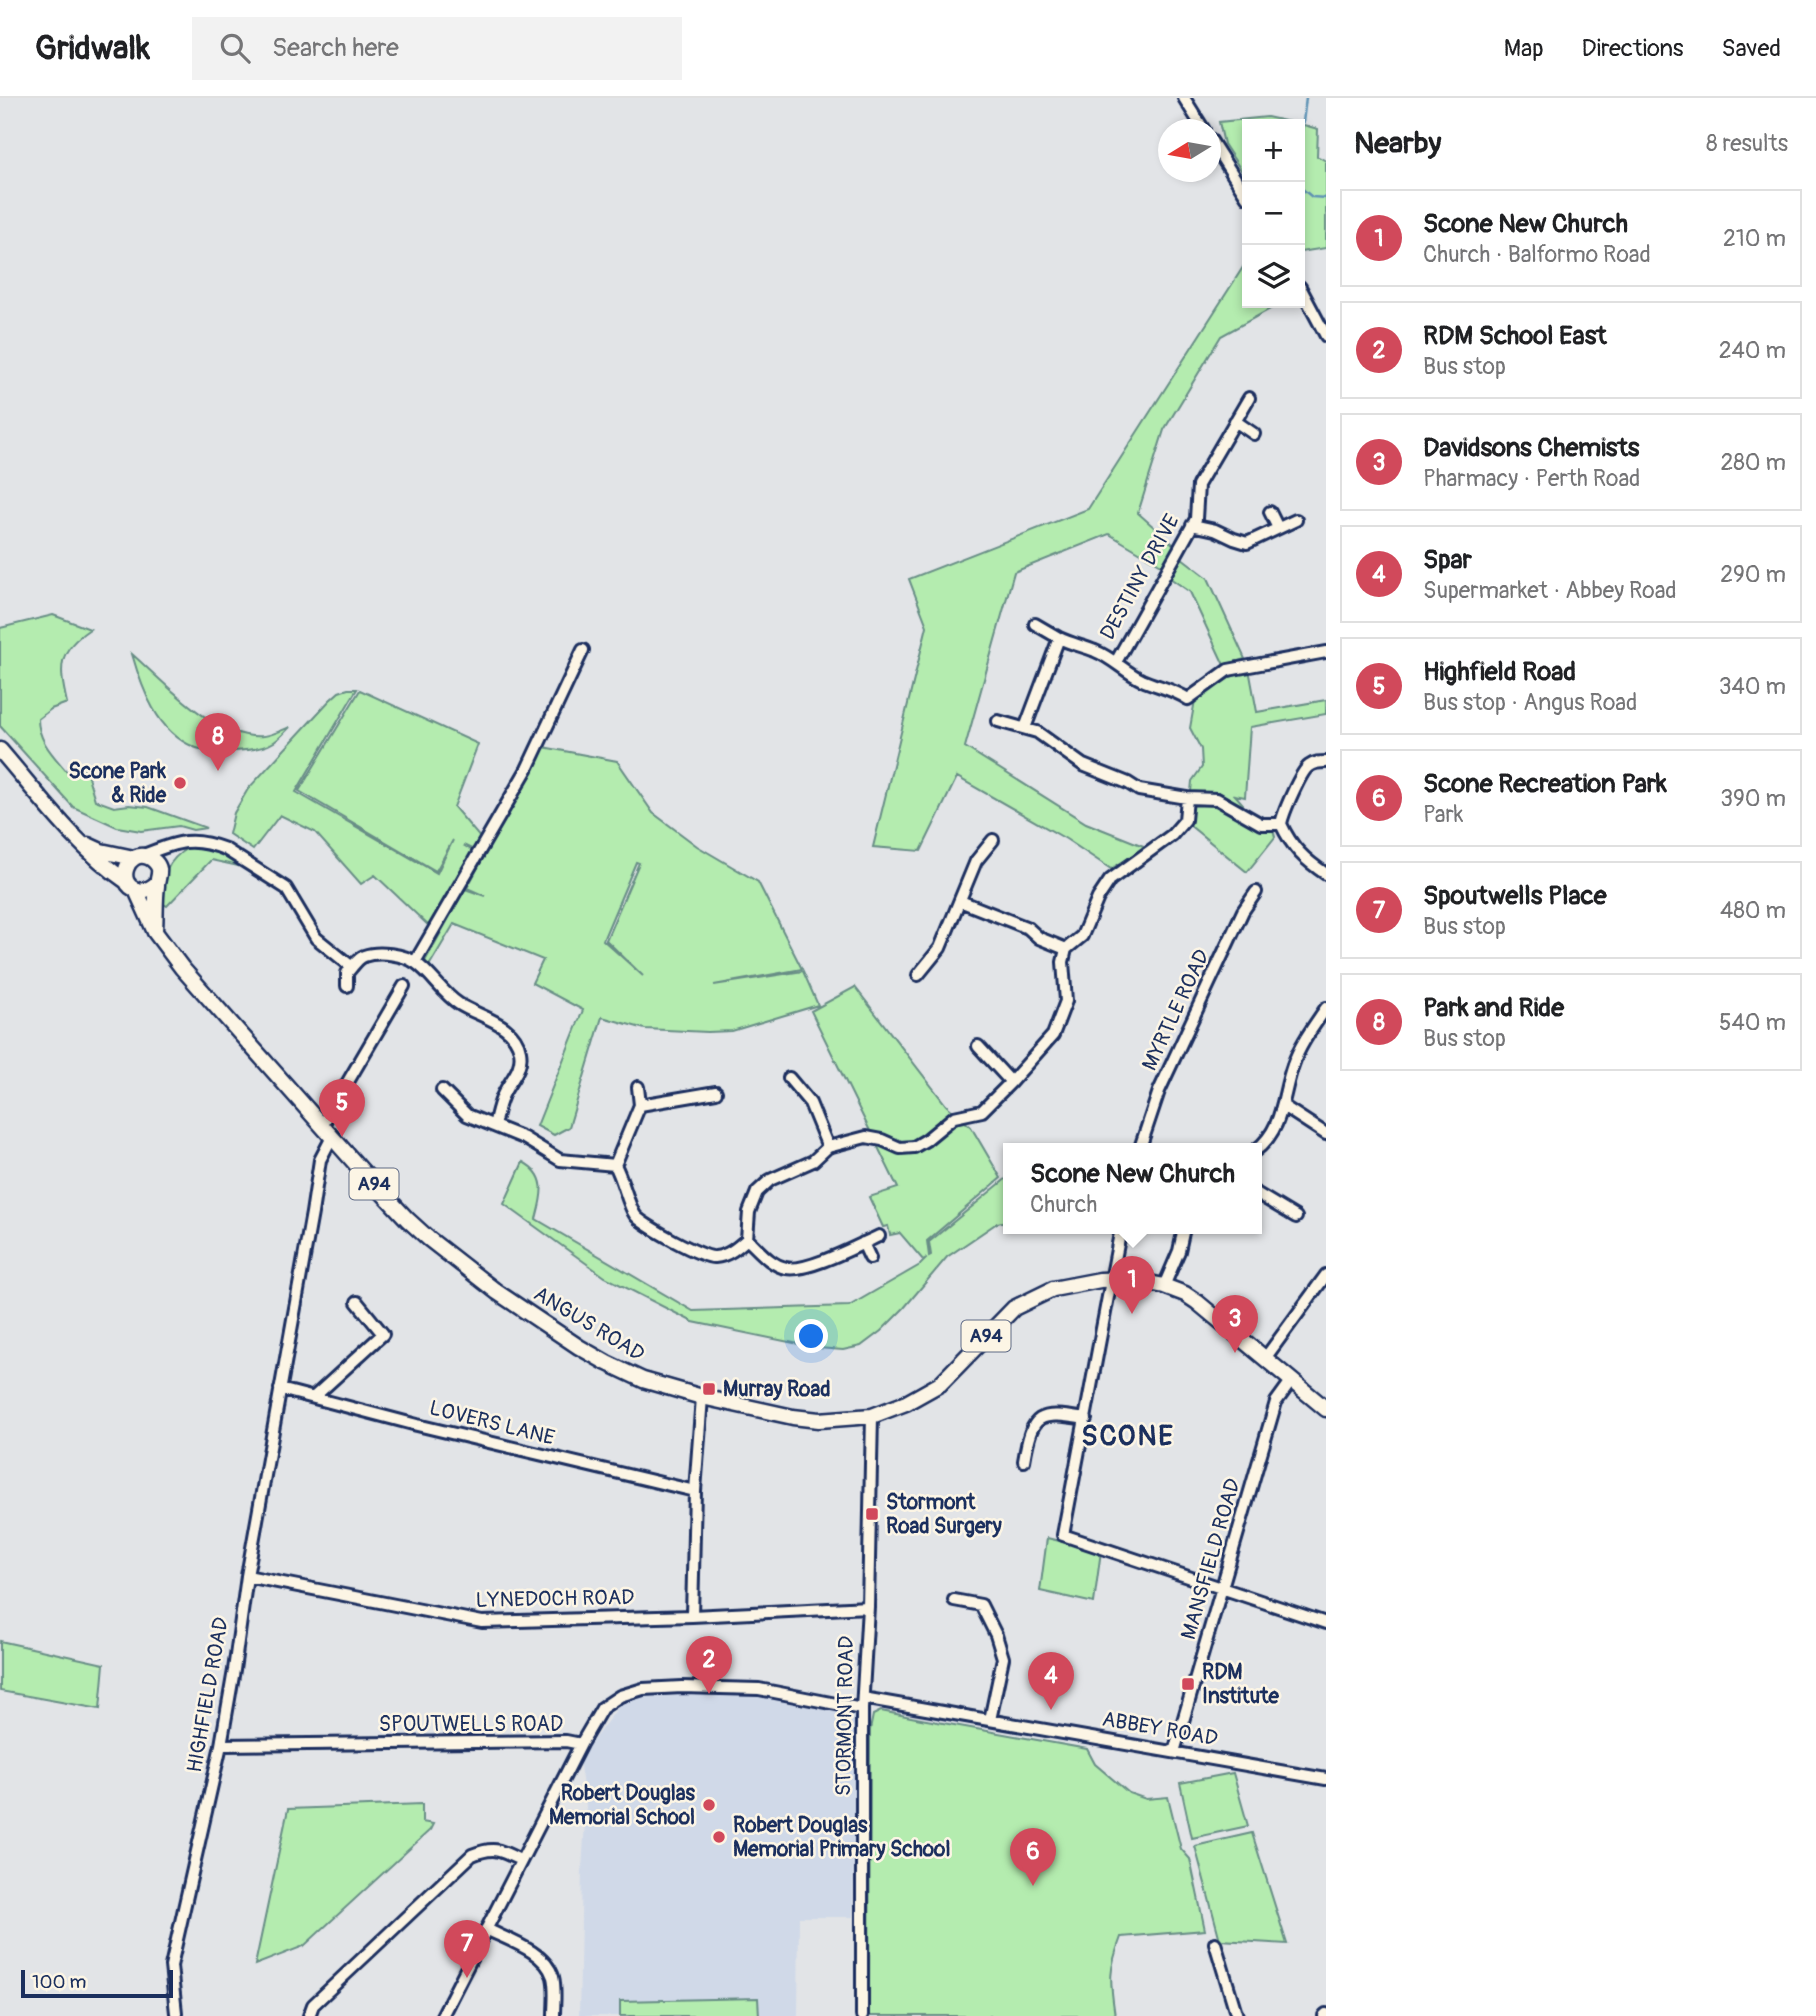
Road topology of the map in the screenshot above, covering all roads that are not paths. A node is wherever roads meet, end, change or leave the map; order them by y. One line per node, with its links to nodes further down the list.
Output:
1 (1184, 98): 2 (street)
2 (1197, 119)
3 (1221, 156): 4 (street)
4 (1242, 189)
5 (1305, 296): 6 (street)
6 (1326, 336)
7 (1249, 398): 8 (street, DESTINY DRIVE)
8 (1236, 421): 9 (street); 12 (street, DESTINY DRIVE)
9 (1254, 434)
10 (1270, 512): 13 (street)
11 (1296, 520): 13 (street)
12 (1192, 525): 13 (street); 18 (street, DESTINY DRIVE)
13 (1278, 528)
14 (1035, 624): 15 (street)
15 (1059, 638): 18 (street); 20 (street)
16 (583, 650): 36 (street)
17 (1326, 652): 18 (street)
18 (1116, 662)
19 (998, 721): 20 (street)
20 (1025, 728): 23 (street)
21 (0, 750): 26 (main road, A94)
22 (1326, 762): 24 (street)
23 (1187, 798): 24 (street); 35 (street)
24 (1281, 824): 29 (street)
25 (993, 840): 33 (street)
26 (80, 841): 28 (main road, A94); 31 (main road, A94)
27 (178, 844): 28 (street); 30 (street); 37 (street)
28 (138, 857): 30 (main road, A94); 31 (main road)
29 (1326, 874)
30 (158, 876): 31 (main road); 34 (main road)
31 (131, 885): 34 (main road, ANGUS ROAD / A94)
32 (1255, 892): 53 (street, MYRTLE ROAD)
33 (960, 901): 35 (street); 38 (street)
34 (155, 932): 51 (main road, ANGUS ROAD / A94)
35 (1066, 949): 44 (street)
36 (415, 962): 37 (street); 50 (street)
37 (352, 967): 39 (street)
38 (918, 975)
39 (347, 986)
40 (404, 986): 51 (street, HIGHFIELD ROAD)
41 (1326, 1008): 49 (street)
42 (978, 1046): 44 (street)
43 (789, 1078): 55 (street)
44 (1011, 1082): 55 (street)
45 (638, 1087): 48 (street)
46 (442, 1090): 50 (street)
47 (716, 1092): 48 (street)
48 (640, 1105): 56 (street)
49 (1283, 1106): 52 (street); 54 (street)
50 (494, 1126): 56 (street)
51 (327, 1132): 71 (street, HIGHFIELD ROAD); 73 (main road, ANGUS ROAD / A94)
52 (1326, 1134)
53 (1142, 1143)
54 (1262, 1144)
55 (828, 1147): 62 (street)
56 (615, 1165): 62 (street)
57 (1262, 1197): 58 (street)
58 (1296, 1217)
59 (1120, 1234): 66 (street)
60 (1183, 1234): 67 (street)
61 (879, 1236): 63 (street)
62 (747, 1239): 63 (street)
63 (863, 1243): 64 (street)
64 (870, 1258)
65 (1326, 1275): 69 (street)
66 (1111, 1280): 67 (main road, A94); 75 (main road, ANGUS ROAD / A94); 76 (street)
67 (1164, 1286): 69 (main road, A94)
68 (357, 1302): 72 (street)
69 (1266, 1357): 70 (main road, A94)
70 (1292, 1380): 74 (main road, A94); 80 (street, MANSFIELD ROAD)
71 (280, 1388): 72 (street, LOVERS LANE); 79 (street, HIGHFIELD ROAD)
72 (314, 1397): 78 (street, LOVERS LANE)
73 (702, 1397): 75 (main road, ANGUS ROAD / A94); 78 (street)
74 (1326, 1409)
75 (872, 1416): 82 (street, STORMONT ROAD)
76 (1086, 1419): 77 (street); 80 (street)
77 (1024, 1461)
78 (695, 1491): 83 (street)
79 (247, 1576): 83 (street, LYNEDOCH ROAD); 88 (street, HIGHFIELD ROAD)
80 (1223, 1589): 84 (street); 89 (street, MANSFIELD ROAD)
81 (954, 1600): 86 (street)
82 (868, 1607): 83 (street, LYNEDOCH ROAD); 85 (street, STORMONT ROAD)
83 (692, 1616)
84 (1326, 1623)
85 (862, 1704): 86 (street, ABBEY ROAD); 87 (street, SPOUTWELLS ROAD); 98 (street, STORMONT ROAD)
86 (990, 1720): 89 (street, ABBEY ROAD)
87 (581, 1744): 88 (street, SPOUTWELLS ROAD); 91 (street)
88 (221, 1745): 94 (street, HIGHFIELD ROAD)
89 (1174, 1752): 90 (street, ABBEY ROAD)
90 (1326, 1779)
91 (520, 1860): 92 (street); 95 (street)
92 (486, 1929): 96 (street); 97 (street)
93 (1215, 1944): 99 (street)
94 (176, 2013)
95 (309, 2016)
96 (442, 2016)
97 (554, 2016)
98 (862, 2016)
99 (1237, 2016)

